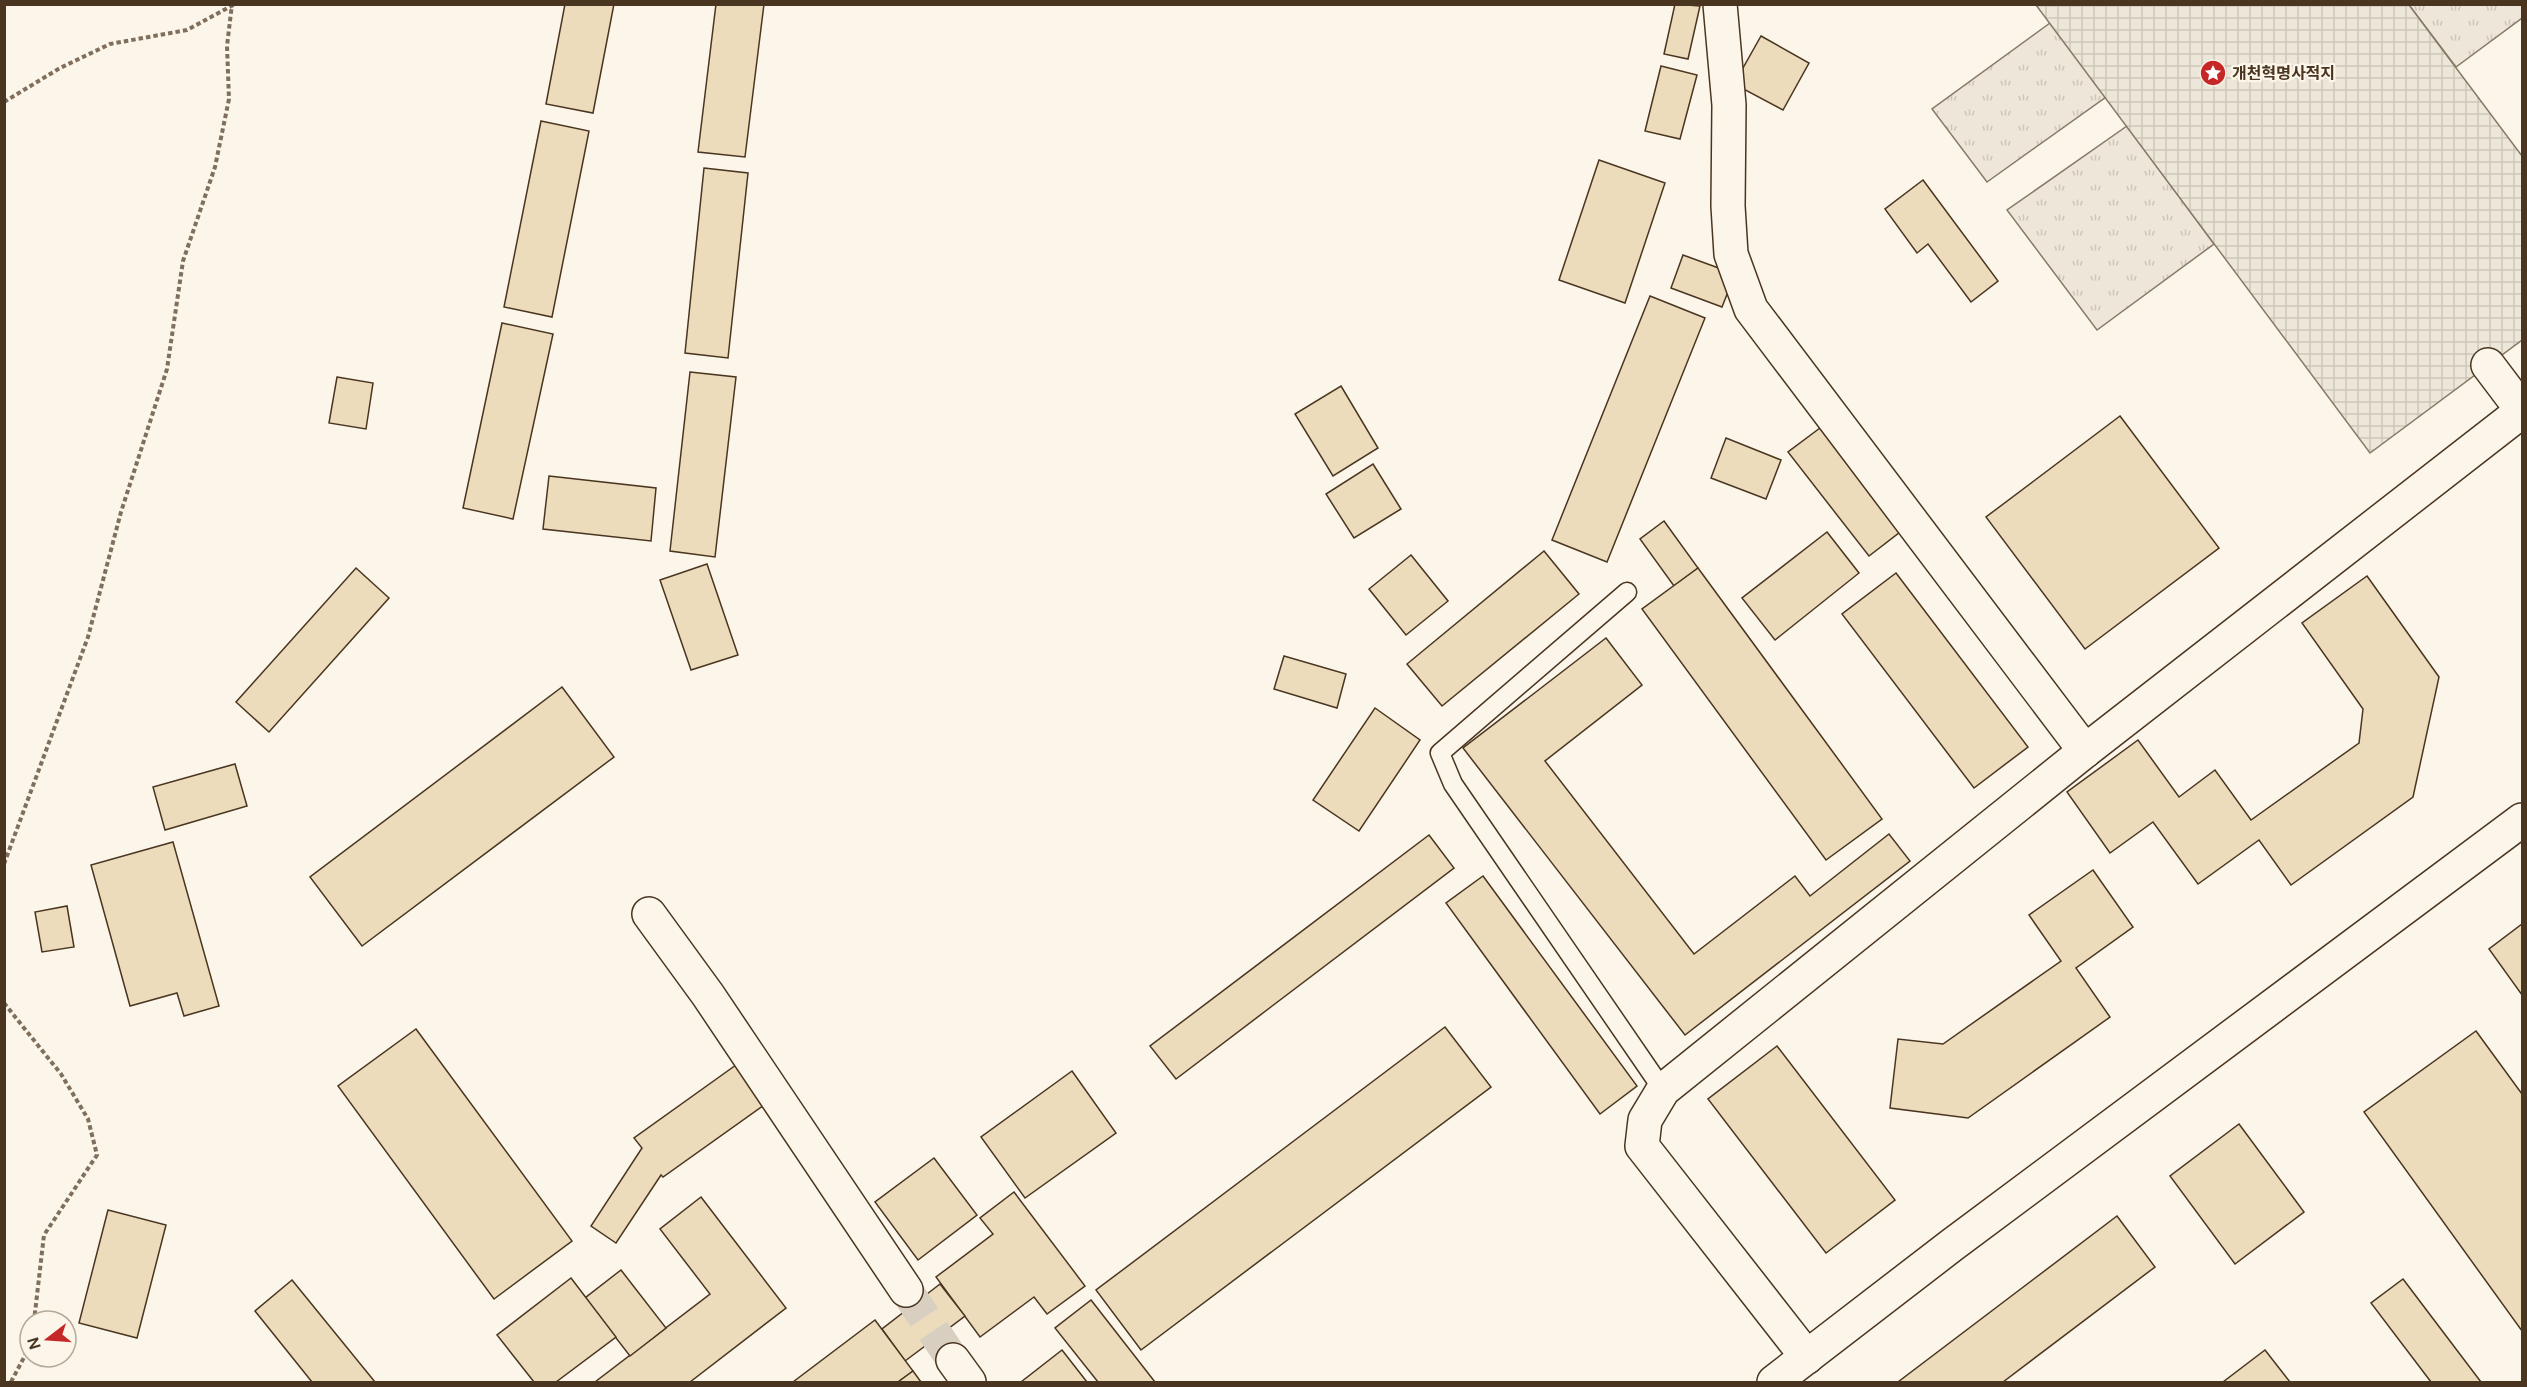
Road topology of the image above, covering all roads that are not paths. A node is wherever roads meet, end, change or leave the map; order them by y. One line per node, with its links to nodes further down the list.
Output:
1 (1720, 4): 5 (street)
2 (2488, 365): 3 (street)
3 (2523, 410): 5 (street)
4 (1627, 592): 8 (lane)
5 (2085, 751): 8 (street)
6 (2523, 820): 10 (street)
7 (649, 914): 9 (street)
8 (1664, 1090): 10 (street)
9 (906, 1290)
10 (1807, 1357): 11 (street)
11 (1774, 1383)

